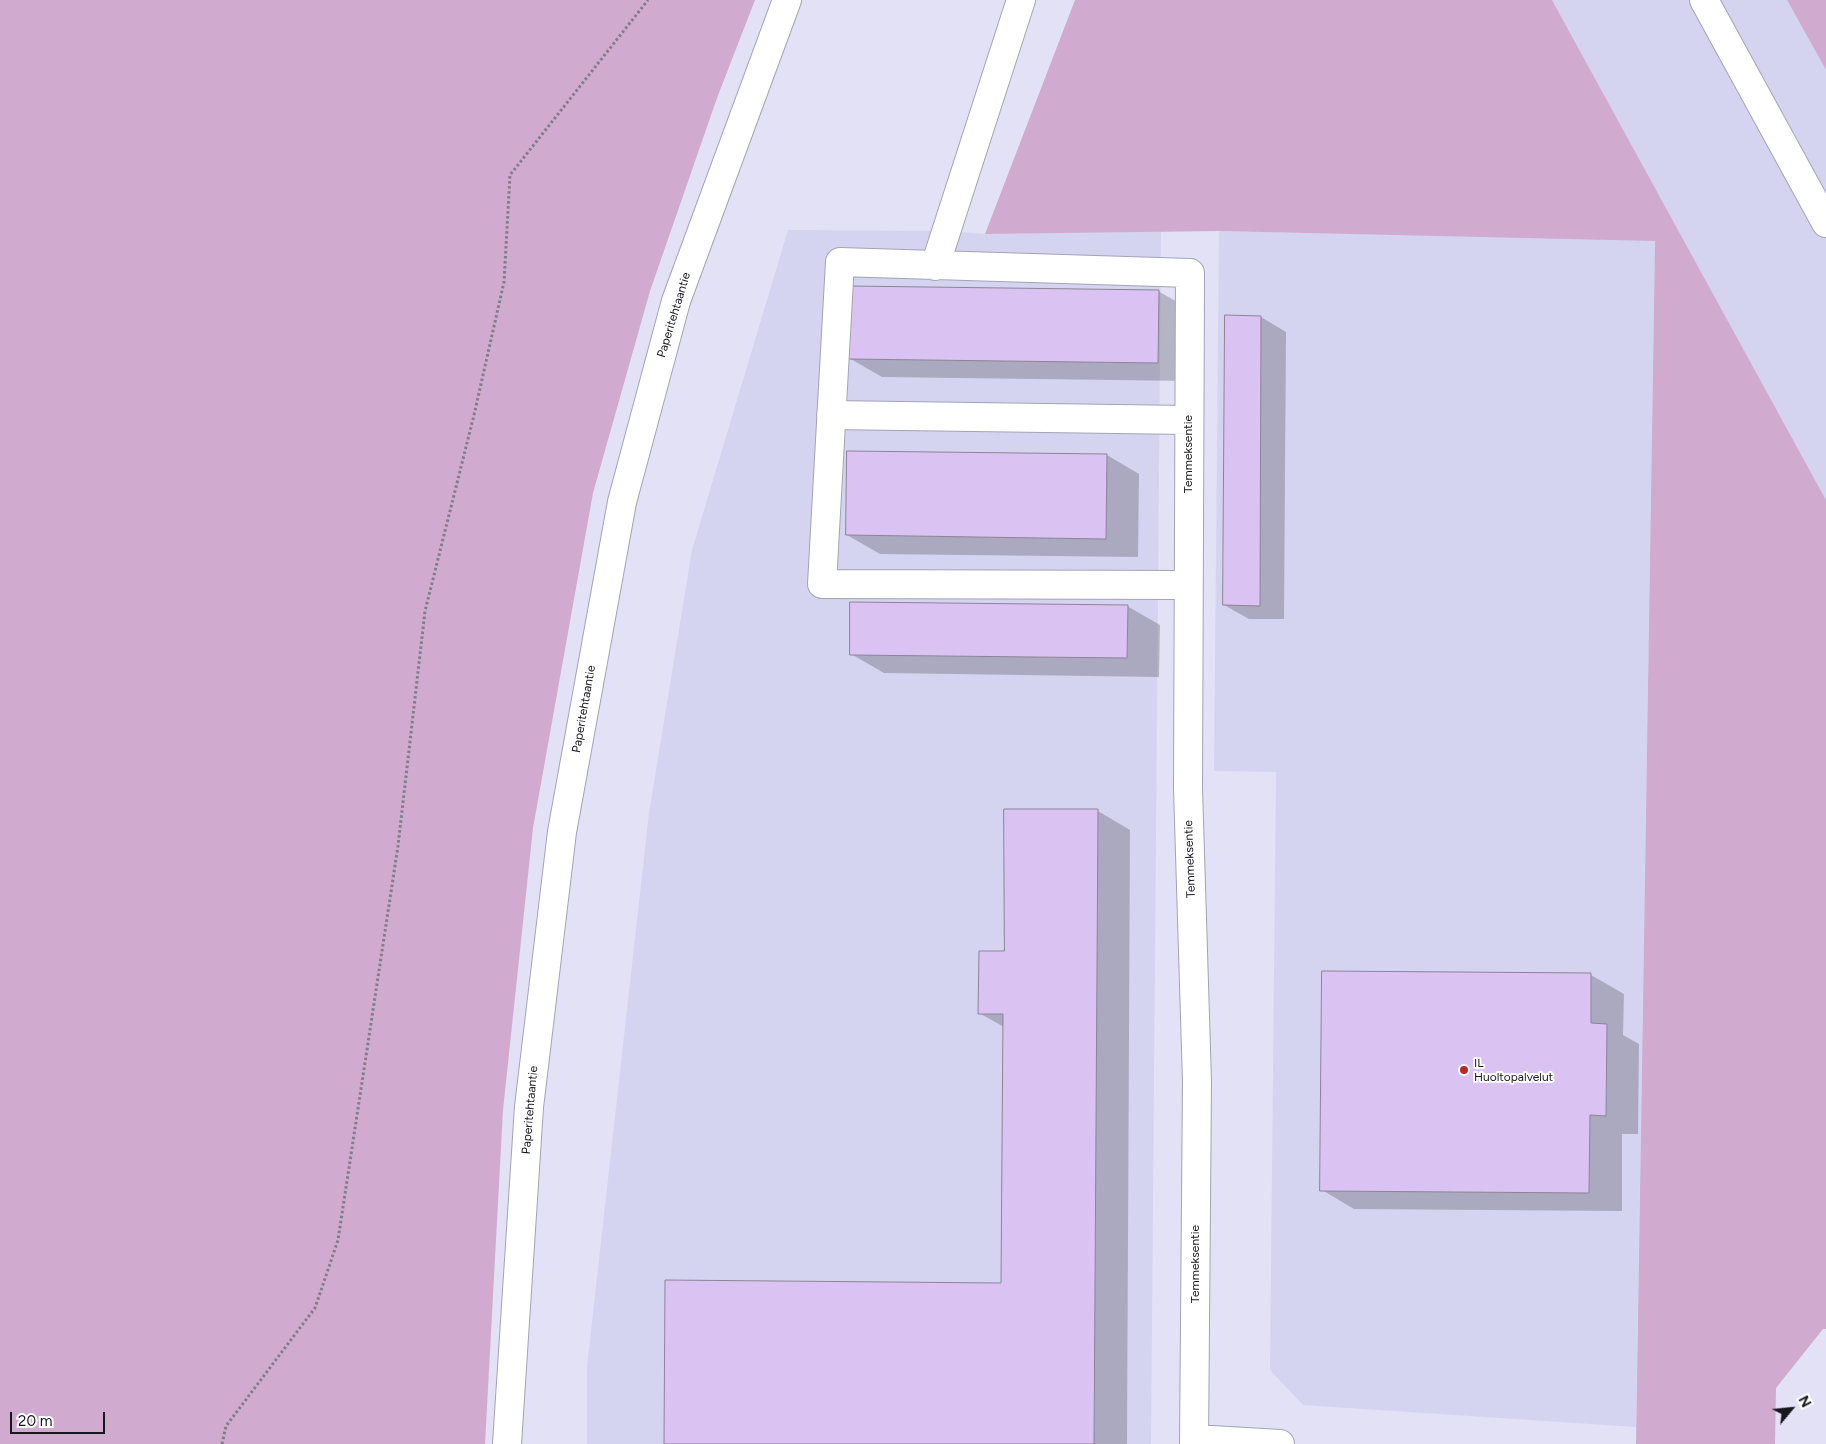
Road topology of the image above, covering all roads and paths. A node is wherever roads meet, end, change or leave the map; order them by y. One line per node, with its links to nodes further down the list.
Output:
1 (648, 0): 11 (path)
2 (787, 0): 12 (street, Paperitehtaantie)
3 (1021, 0): 6 (street)
4 (1704, 0): 5 (street)
5 (1826, 222)
6 (935, 266): 7 (street); 8 (street, Temmeksentie)
7 (831, 415): 8 (street); 9 (street)
8 (1188, 420): 9 (street, Temmeksentie)
9 (1188, 585): 10 (street, Temmeksentie)
10 (1194, 1441): 13 (street)
11 (222, 1444)
12 (507, 1444)
13 (1280, 1444)

